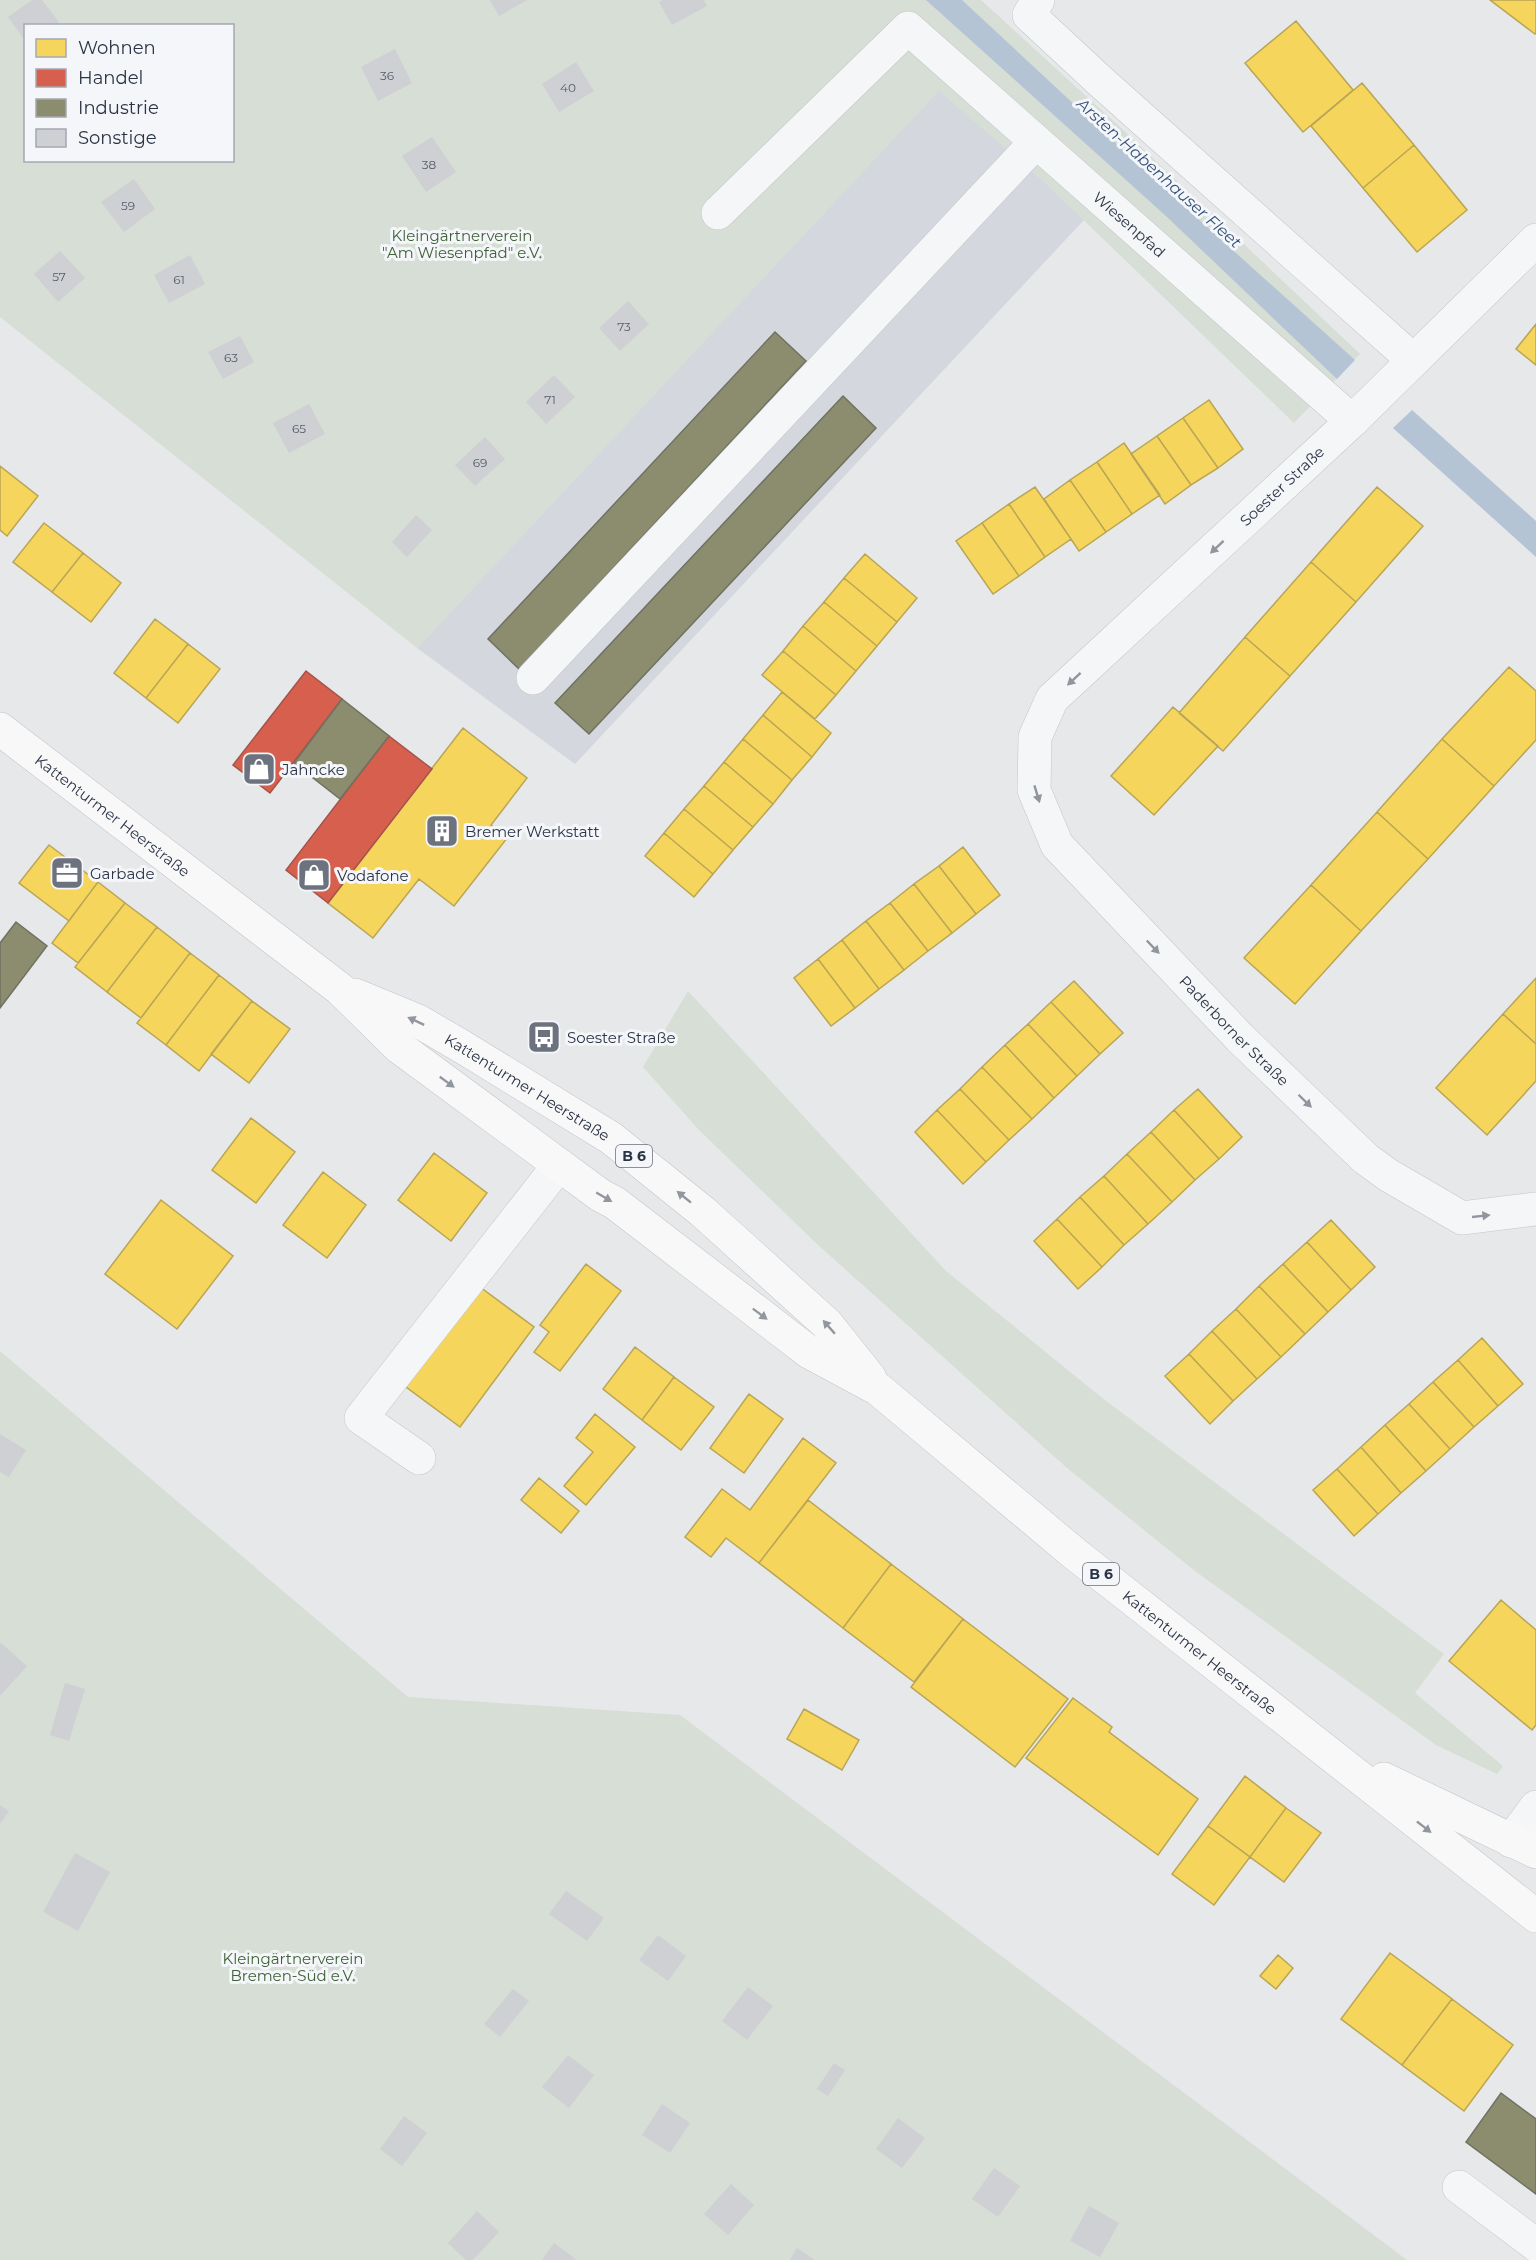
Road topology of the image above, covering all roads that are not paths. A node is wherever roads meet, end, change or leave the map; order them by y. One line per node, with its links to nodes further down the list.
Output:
1 (1038, 0): 5 (street)
2 (1036, 142): 3 (street, Wiesenpfad); 6 (street, Wiesenpfad); 7 (street)
3 (718, 213)
4 (1536, 240): 5 (street, Soester Straße)
5 (1413, 360): 6 (street, Soester Straße)
6 (1352, 421): 9 (street, Soester Straße, one-way to 9)
7 (533, 678)
8 (0, 729): 10 (main road, Kattenturmer Heerstraße / B 6)
9 (1035, 737): 12 (street, Paderborner Straße, one-way to 12)
10 (340, 989): 11 (main road, Kattenturmer Heerstraße / B 6, one-way to 11); 13 (main road, Kattenturmer Heerstraße / B 6, one-way to 10)
11 (559, 1165): 13 (main road, Kattenturmer Heerstraße / B 6, one-way to 13); 14 (street)
12 (1536, 1209)
13 (878, 1389): 15 (main road, Kattenturmer Heerstraße / B 6)
14 (419, 1458)
15 (1328, 1752): 17 (main road, Kattenturmer Heerstraße / B 6); 18 (main road, Kattenturmer Heerstraße / B 6, one-way to 18)
16 (1536, 1807): 17 (street)
17 (1524, 1846)
18 (1536, 1916)
19 (1459, 2187): 20 (street)
20 (1536, 2245)

